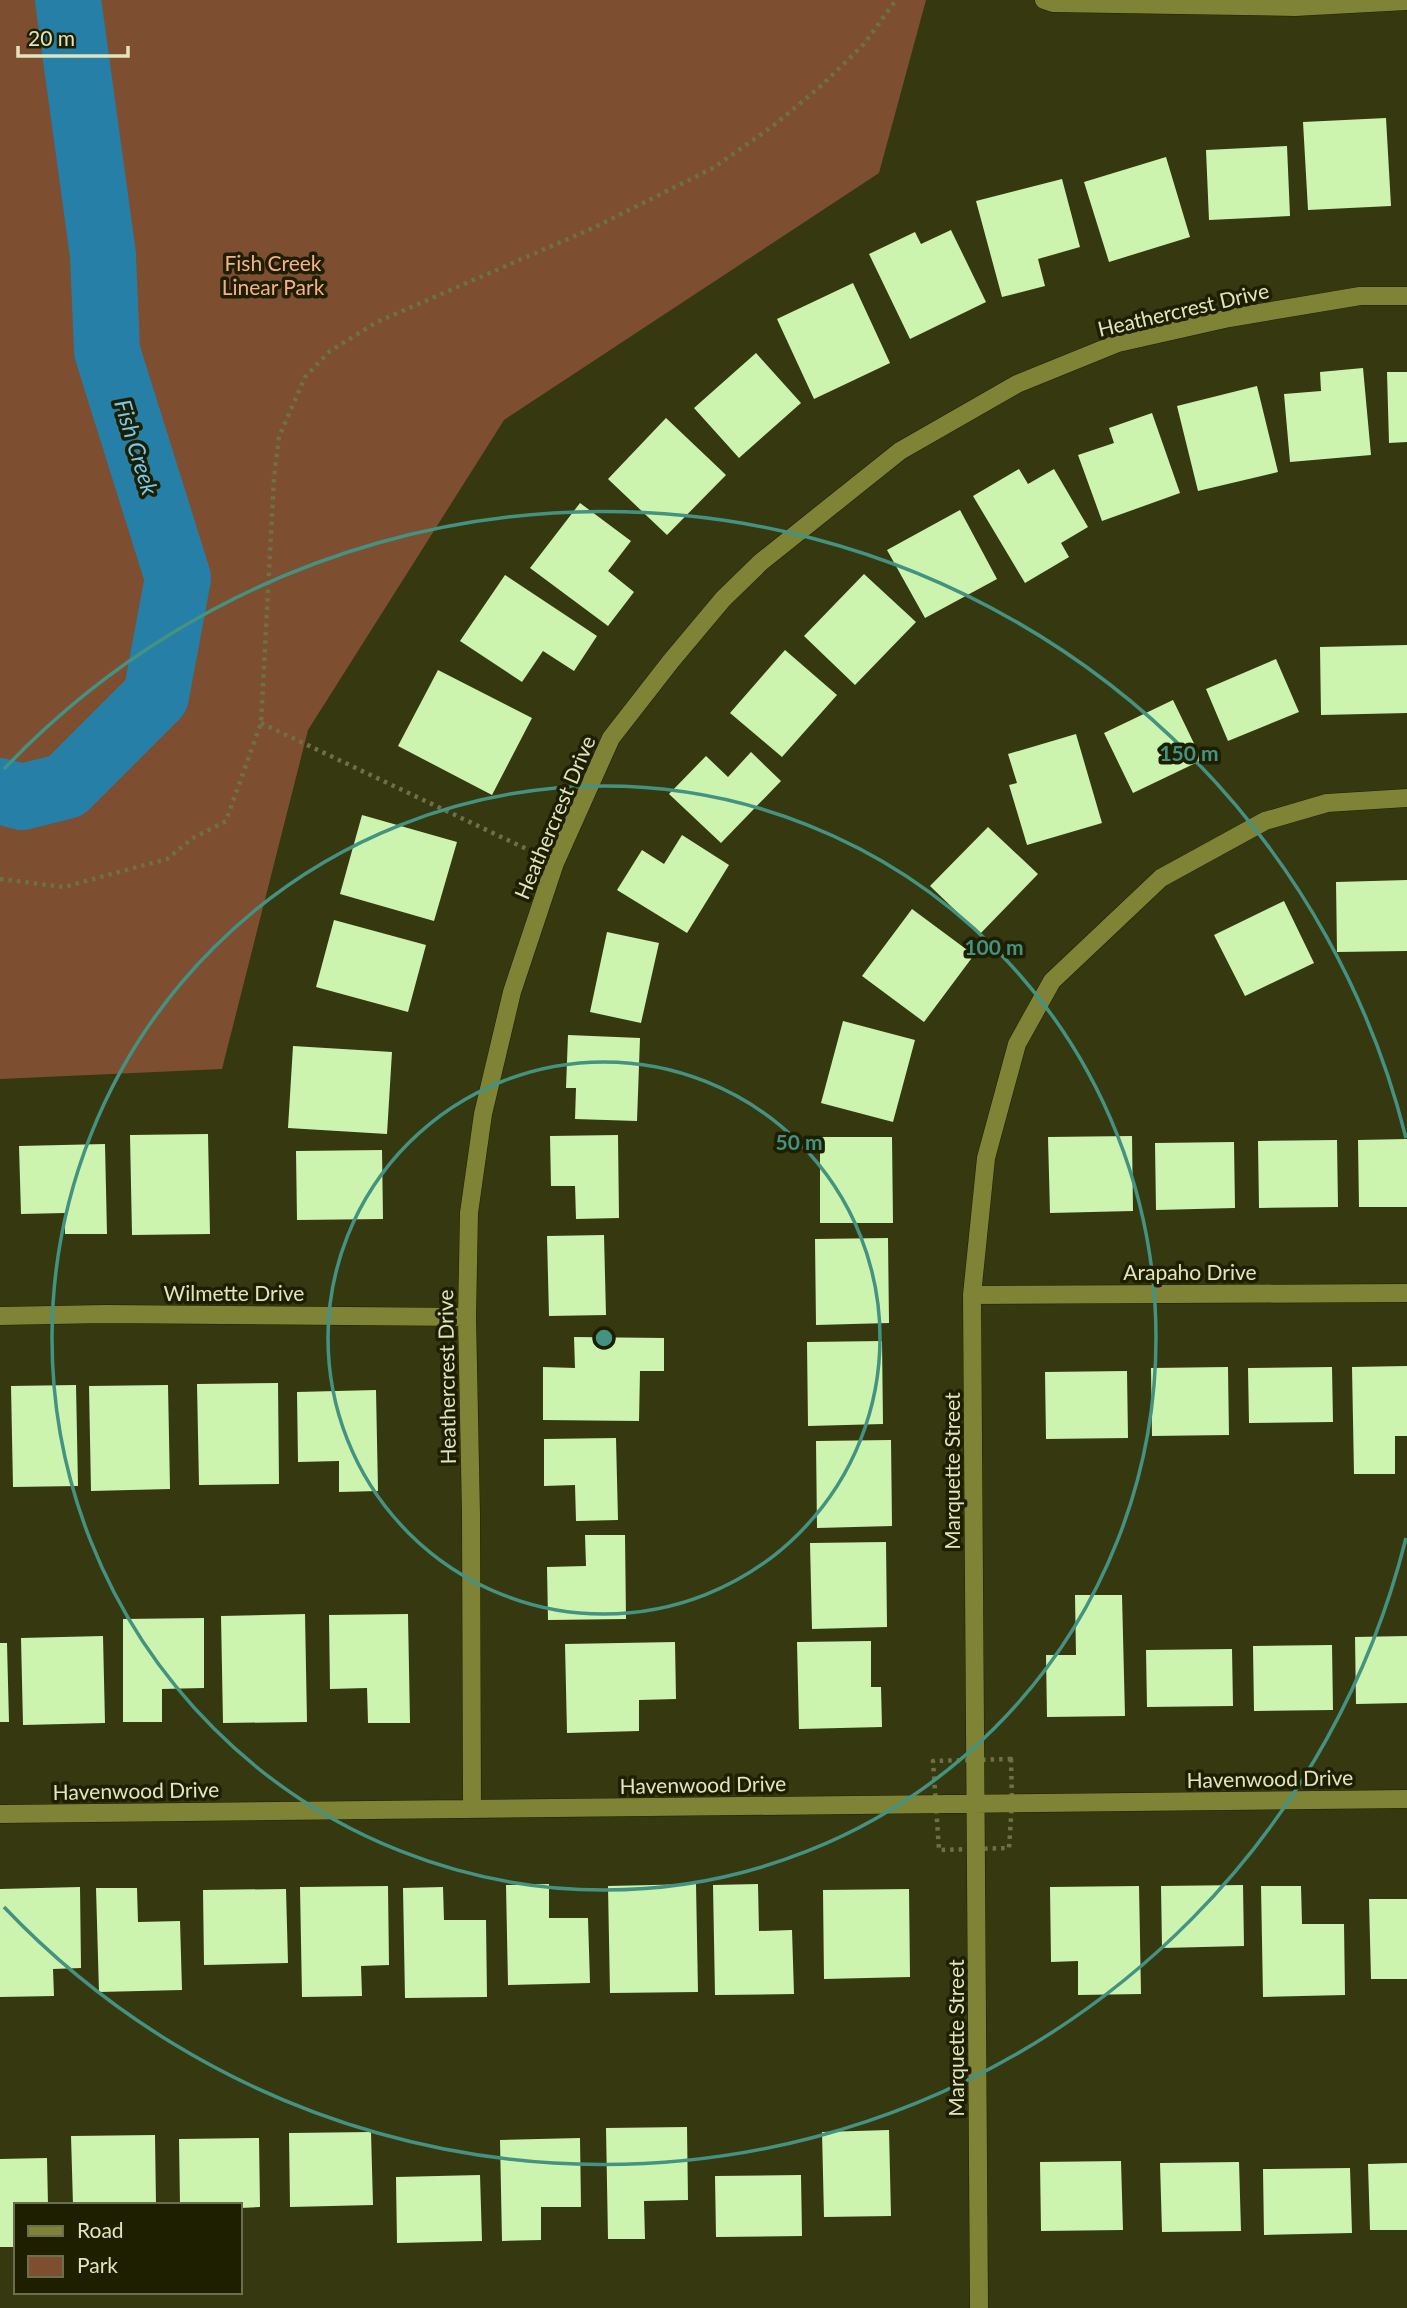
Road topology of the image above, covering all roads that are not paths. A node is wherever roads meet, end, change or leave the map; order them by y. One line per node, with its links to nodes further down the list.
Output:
1 (1044, 0): 2 (street)
2 (1407, 1)
3 (1407, 296): 8 (street, Heathercrest Drive)
4 (1407, 798): 6 (street, Marquette Street)
5 (1407, 1293): 6 (street, Arapaho Drive)
6 (972, 1295): 10 (street, Marquette Street)
7 (0, 1316): 8 (street, Wilmette Drive)
8 (467, 1317): 11 (street, Heathercrest Drive)
9 (1407, 1799): 10 (street, Havenwood Drive)
10 (976, 1804): 11 (street, Havenwood Drive); 13 (street, Marquette Street)
11 (472, 1809): 12 (street, Havenwood Drive)
12 (0, 1814)
13 (979, 2308)

